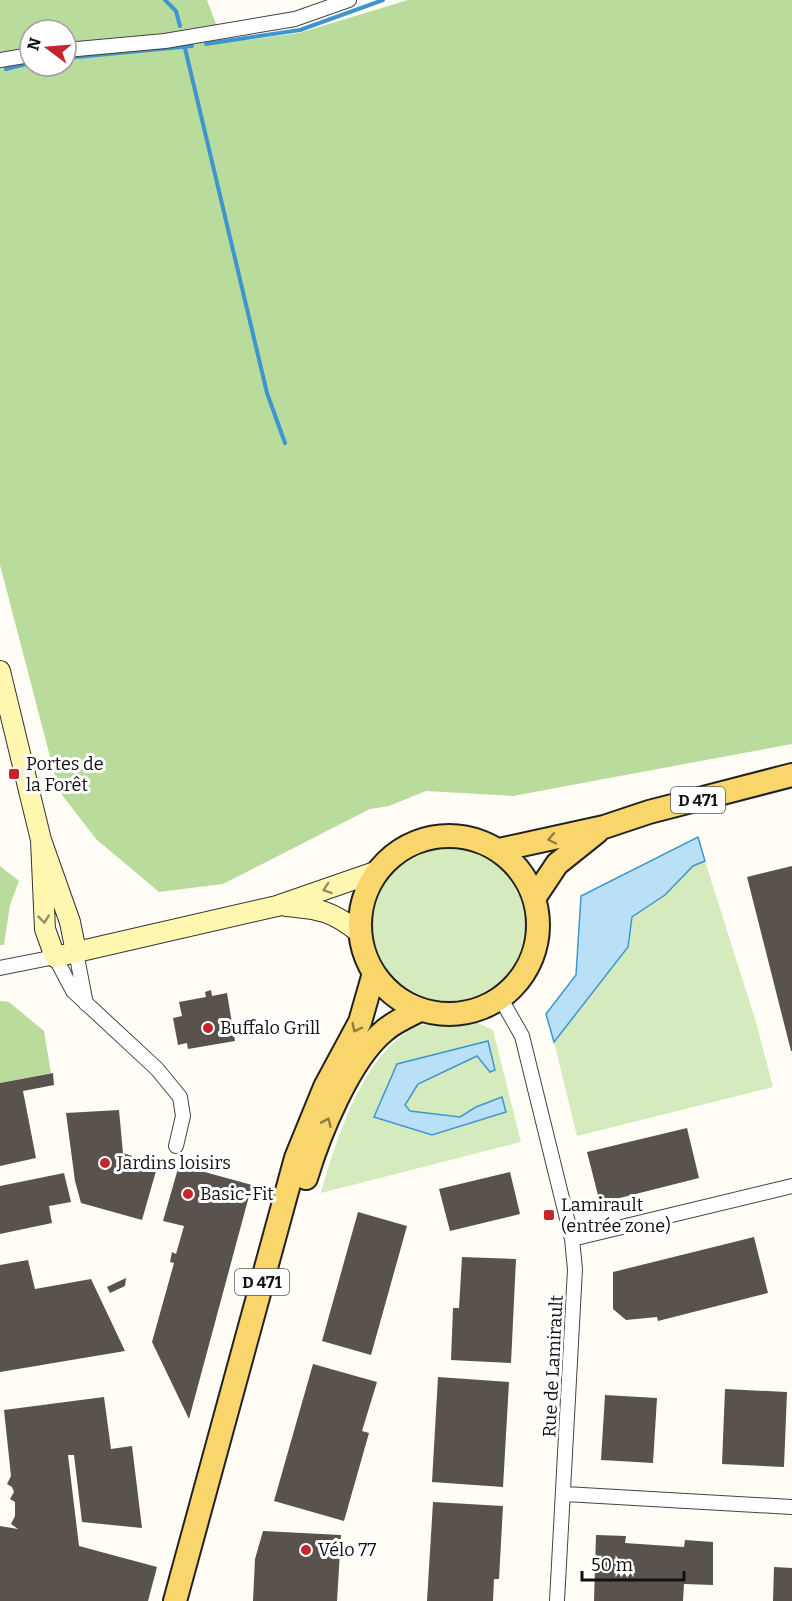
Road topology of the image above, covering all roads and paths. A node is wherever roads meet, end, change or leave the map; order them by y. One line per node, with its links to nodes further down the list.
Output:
1 (350, 0): 2 (street)
2 (78, 49)
3 (18, 57): 4 (street)
4 (0, 60)
5 (0, 671): 8 (main road)
6 (792, 775): 7 (main road, D 471)
7 (604, 827): 9 (main road, D 471, one-way to 9); 11 (main road, D 471)
8 (41, 840): 13 (main road); 17 (main road, one-way to 17)
9 (500, 850): 10 (main road); 11 (main road)
10 (378, 872): 12 (main road, one-way to 12); 14 (main road)
11 (535, 897): 20 (main road)
12 (277, 906): 14 (main road); 15 (main road)
13 (70, 922): 15 (main road); 16 (main road)
14 (360, 933): 19 (main road)
15 (112, 945): 16 (main road)
16 (76, 952): 17 (main road); 21 (street)
17 (55, 957): 18 (street); 21 (street)
18 (0, 968)
19 (374, 973): 22 (main road); 28 (main road, D 471, one-way to 28)
20 (501, 999): 22 (main road); 25 (street, Rue de Lamirault)
21 (86, 1004): 23 (street)
22 (420, 1010): 29 (main road, D 471, one-way to 22)
23 (176, 1146)
24 (792, 1186): 25 (street)
25 (572, 1239): 26 (street, Rue de Lamirault)
26 (565, 1494): 27 (street); 30 (street, Rue de Lamirault)
27 (792, 1507)
28 (175, 1601)
29 (188, 1601)
30 (557, 1601)

